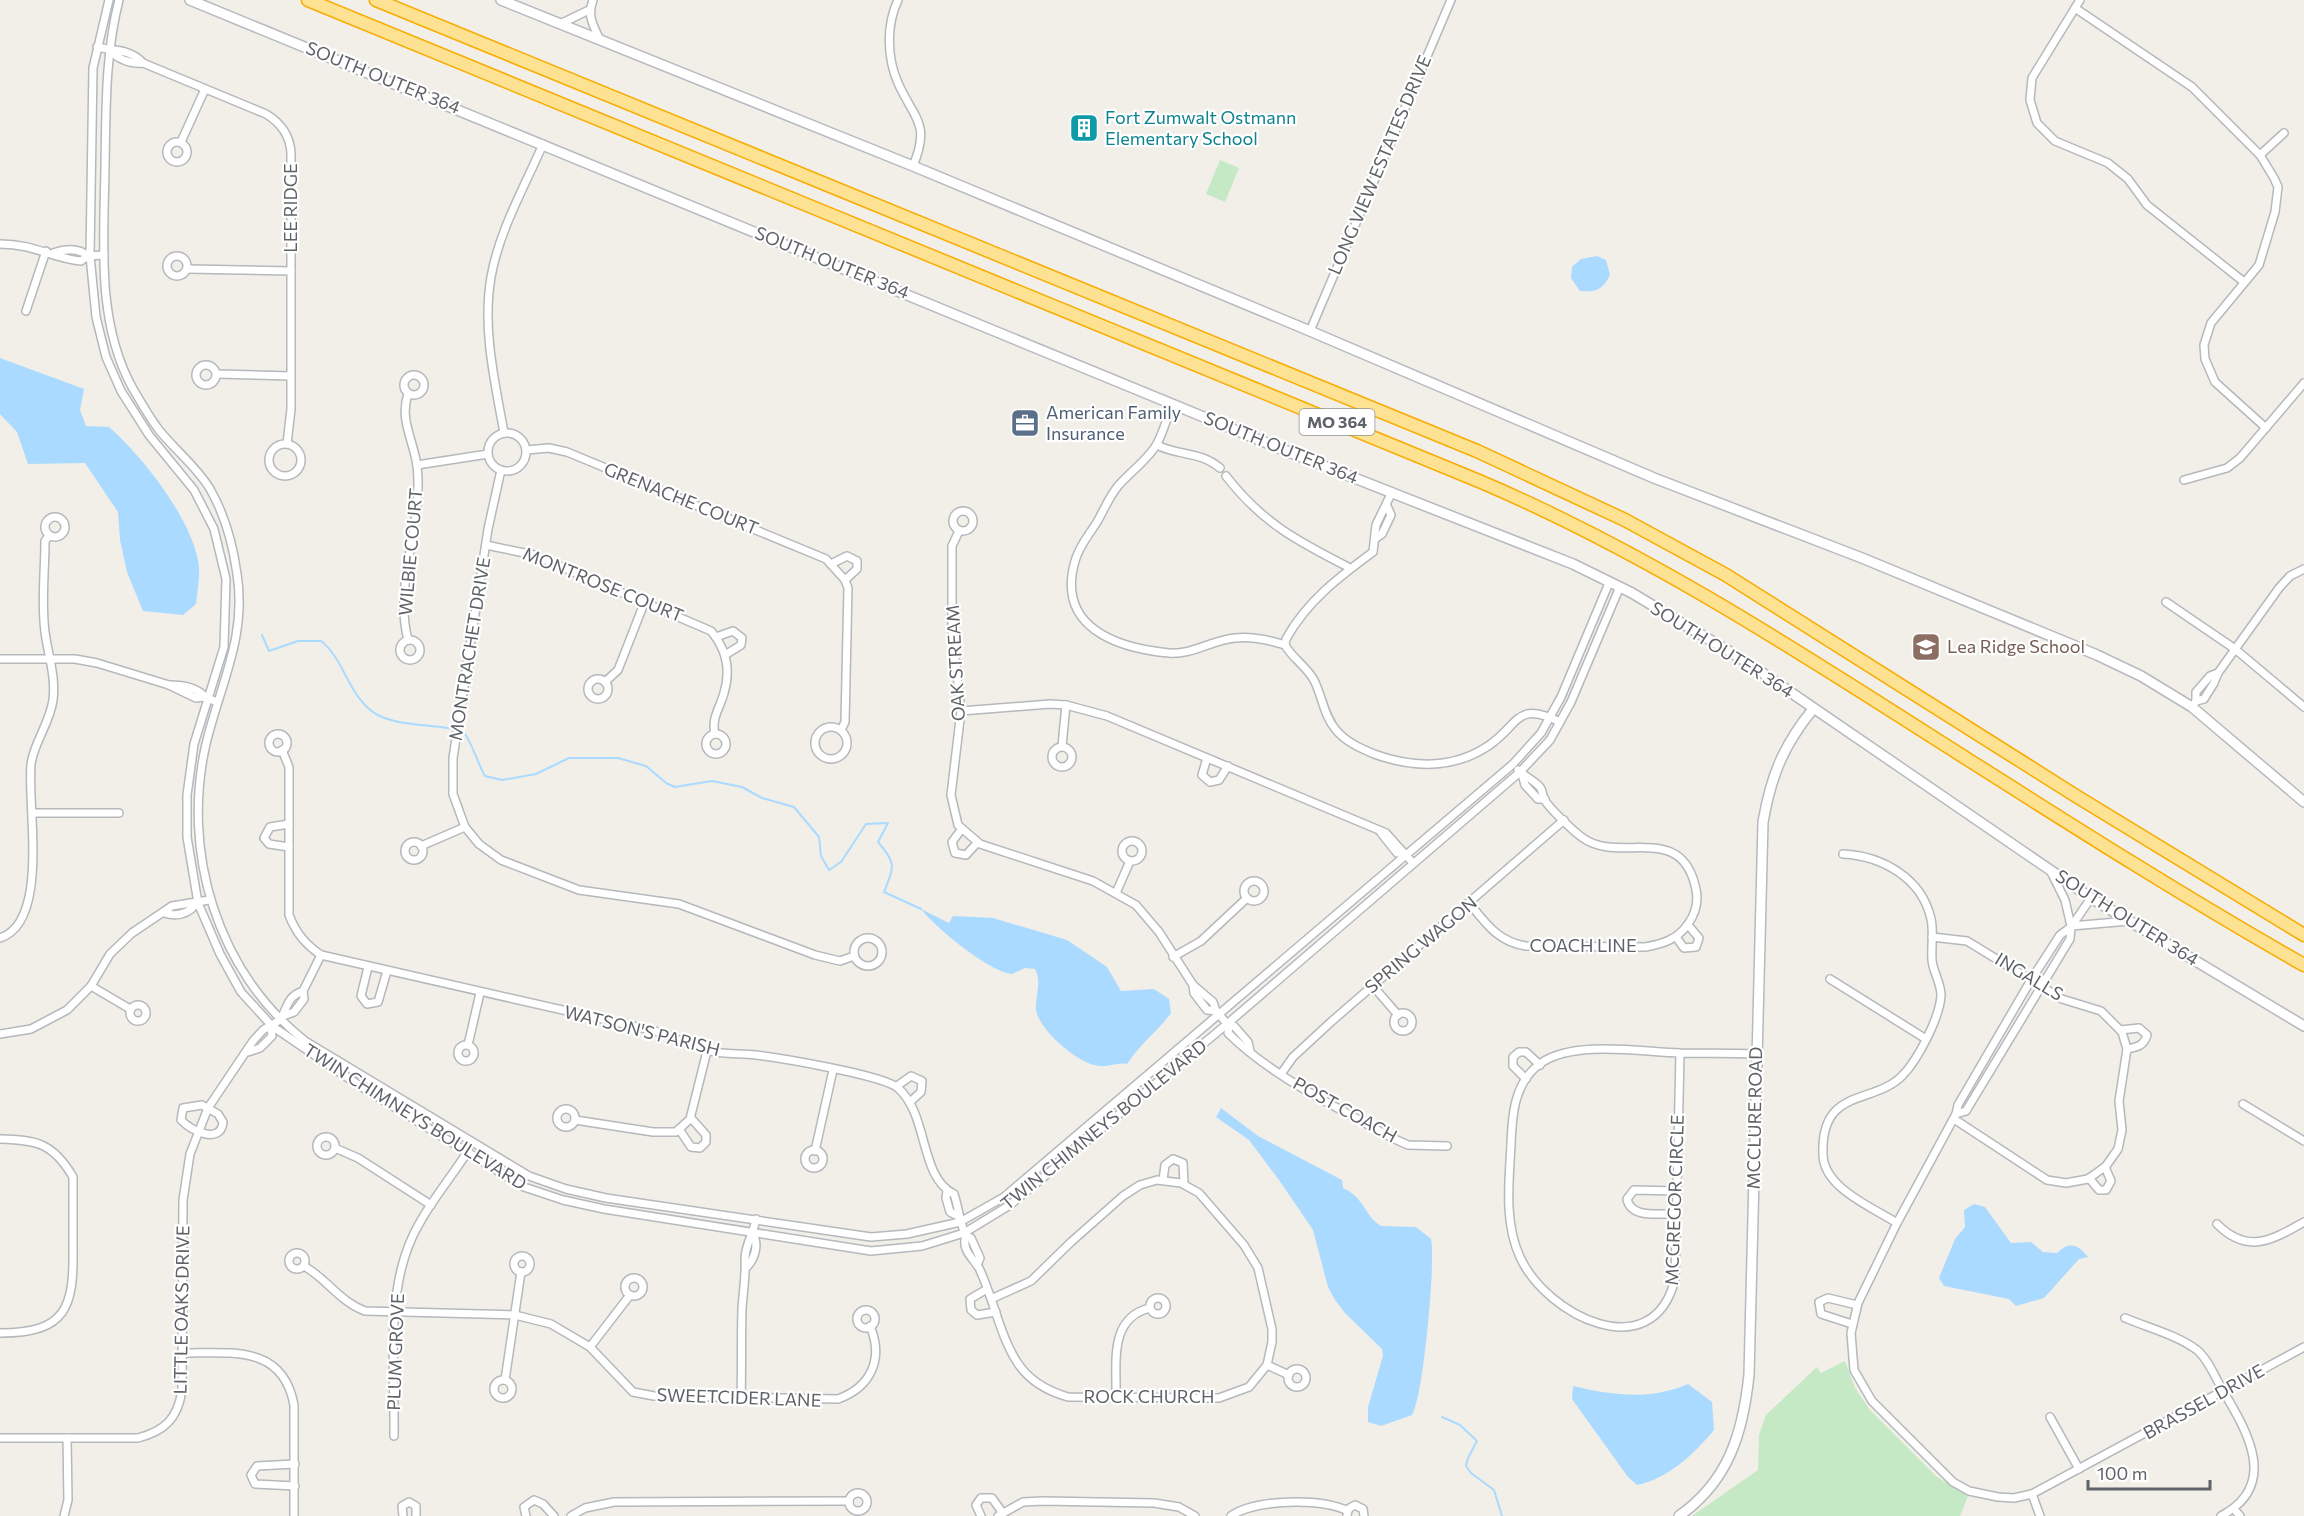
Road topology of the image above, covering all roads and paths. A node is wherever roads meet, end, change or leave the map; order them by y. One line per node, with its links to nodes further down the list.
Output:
1 (108, 0): 15 (street, TWIN CHIMNEYS BOULEVARD)
2 (190, 0): 20 (street, SOUTH OUTER 364)
3 (308, 0): 118 (highway, MO 364)
4 (376, 0): 111 (highway, MO 364)
5 (501, 0): 13 (street)
6 (593, 0): 12 (street)
7 (898, 0): 22 (street)
8 (1451, 0): 31 (street, LONG VIEW ESTATES DRIVE)
9 (2080, 0): 11 (street)
10 (120, 1): 16 (street, TWIN CHIMNEYS BOULEVARD)
11 (2075, 8): 21 (street); 29 (street)
12 (589, 10): 13 (street); 14 (street)
13 (560, 24): 14 (street)
14 (600, 40): 22 (street)
15 (97, 47): 16 (street, LEE RIDGE); 26 (street, TWIN CHIMNEYS BOULEVARD)
16 (109, 50): 17 (street, LEE RIDGE); 25 (street, TWIN CHIMNEYS BOULEVARD)
17 (205, 88): 19 (street); 28 (street, LEE RIDGE)
18 (2284, 133): 21 (street)
19 (181, 142)
20 (543, 144): 36 (street, SOUTH OUTER 364); 38 (street)
21 (2260, 155): 29 (street)
22 (913, 166): 31 (street)
23 (0, 244): 24 (street)
24 (49, 252): 26 (street); 30 (street)
25 (104, 255): 26 (street); 71 (street, TWIN CHIMNEYS BOULEVARD)
26 (89, 256): 70 (street, TWIN CHIMNEYS BOULEVARD)
27 (187, 269): 28 (street)
28 (291, 272): 33 (street, LEE RIDGE)
29 (2244, 282): 37 (street)
30 (26, 311)
31 (1310, 331): 72 (street)
32 (217, 374): 33 (street)
33 (291, 376): 39 (street, LEE RIDGE)
34 (2303, 386): 37 (street)
35 (408, 394): 43 (street, WILBIE COURT)
36 (1172, 404): 40 (street); 48 (street, SOUTH OUTER 364)
37 (2266, 428): 47 (street)
38 (504, 433): 41 (street); 42 (street)
39 (287, 444): 39 (street, LEE RIDGE)
40 (1157, 445): 44 (street); 64 (street)
41 (526, 450): 45 (street); 54 (street, GRENACHE COURT)
42 (488, 454): 43 (street, WILBIE COURT); 45 (street)
43 (417, 465): 63 (street, WILBIE COURT)
44 (1220, 468)
45 (501, 470): 53 (street, MONTRACHET DRIVE)
46 (1226, 476): 55 (street)
47 (2184, 480)
48 (1392, 492): 49 (street); 58 (street, SOUTH OUTER 364)
49 (1387, 506): 52 (street); 52 (street)
50 (959, 531): 76 (street, OAK STREAM)
51 (49, 536): 68 (street)
52 (1375, 539): 55 (street)
53 (486, 545): 60 (street, MONTROSE COURT); 92 (street, MONTRACHET DRIVE)
54 (831, 564): 57 (street, GRENACHE COURT); 57 (street)
55 (1350, 568): 64 (street)
56 (2304, 569): 65 (street)
57 (845, 580): 79 (street)
58 (1609, 583): 59 (street, SOUTH OUTER 364); 77 (street, TWIN CHIMNEYS BOULEVARD)
59 (1619, 589): 75 (street, SOUTH OUTER 364); 78 (street, TWIN CHIMNEYS BOULEVARD)
60 (645, 601): 62 (street, MONTROSE COURT); 69 (street)
61 (2166, 602): 65 (street)
62 (716, 637): 66 (street); 66 (street, MONTROSE COURT)
63 (408, 639)
64 (1284, 645): 77 (street)
65 (2235, 649): 72 (street); 74 (street)
66 (725, 655): 80 (street)
67 (0, 659): 68 (street)
68 (52, 659): 70 (street); 88 (street)
69 (605, 682)
70 (206, 697): 71 (street); 106 (street, TWIN CHIMNEYS BOULEVARD)
71 (218, 702): 105 (street, TWIN CHIMNEYS BOULEVARD)
72 (2194, 704): 87 (street)
73 (1066, 705): 76 (street); 81 (street); 83 (street)
74 (2304, 707)
75 (1813, 709): 101 (street, SOUTH OUTER 364); 141 (street, MCCLURE ROAD)
76 (961, 711): 93 (street, OAK STREAM)
77 (1550, 717): 78 (street); 84 (street, TWIN CHIMNEYS BOULEVARD)
78 (1560, 722): 86 (street, TWIN CHIMNEYS BOULEVARD)
79 (841, 730): 79 (street)
80 (715, 734)
81 (1062, 746)
82 (282, 750): 91 (street, WATSON'S PARISH)
83 (1207, 758): 85 (street); 85 (street)
84 (1513, 764): 86 (street); 97 (street, TWIN CHIMNEYS BOULEVARD)
85 (1228, 766): 97 (street)
86 (1521, 773): 90 (street, COACH LINE); 100 (street, TWIN CHIMNEYS BOULEVARD)
87 (2304, 802)
88 (32, 813): 89 (street); 114 (street)
89 (118, 813)
90 (1564, 820): 107 (street, SPRING WAGON); 109 (street, COACH LINE)
91 (288, 824): 96 (street, WATSON'S PARISH); 96 (street)
92 (465, 827): 95 (street); 116 (street, MONTRACHET DRIVE)
93 (961, 830): 94 (street); 94 (street, OAK STREAM)
94 (977, 843): 102 (street)
95 (421, 846)
96 (288, 847): 115 (street, WATSON'S PARISH)
97 (1404, 854): 100 (street); 128 (street, TWIN CHIMNEYS BOULEVARD)
98 (1843, 854): 113 (street)
99 (1130, 861): 102 (street)
100 (1413, 863): 131 (street, TWIN CHIMNEYS BOULEVARD)
101 (2050, 870): 104 (street, SOUTH OUTER 364); 110 (street)
102 (1116, 893): 117 (street)
103 (1247, 898): 117 (street)
104 (2091, 898): 108 (street, SOUTH OUTER 364); 110 (street, BRASSEL DRIVE)
105 (209, 900): 106 (street); 130 (street, TWIN CHIMNEYS BOULEVARD)
106 (197, 904): 123 (street); 133 (street, TWIN CHIMNEYS BOULEVARD)
107 (1470, 904): 112 (street, COACH LINE); 124 (street, SPRING WAGON)
108 (2129, 921): 110 (street); 132 (street, SOUTH OUTER 364)
109 (1688, 925): 112 (street, COACH LINE); 112 (street)
110 (2071, 926): 122 (street, BRASSEL DRIVE); 125 (street, BRASSEL DRIVE)
111 (2304, 935)
112 (1676, 937)
113 (1932, 937): 122 (street, INGALLS); 136 (street)
114 (0, 938)
115 (321, 955): 119 (street, WATSON'S PARISH); 130 (street, LITTLE OAKS DRIVE)
116 (854, 956): 116 (street, MONTRACHET DRIVE)
117 (1173, 957): 128 (street)
118 (2304, 965)
119 (368, 967): 120 (street, WATSON'S PARISH); 120 (street)
120 (387, 971): 126 (street, WATSON'S PARISH)
121 (1830, 979): 136 (street)
122 (2031, 980): 125 (street, INGALLS); 150 (street, BRASSEL DRIVE)
123 (91, 986): 127 (street); 135 (street)
124 (1373, 986): 129 (street); 144 (street, SPRING WAGON)
125 (2040, 986): 134 (street, INGALLS); 150 (street, BRASSEL DRIVE)
126 (480, 993): 137 (street); 139 (street, WATSON'S PARISH)
127 (130, 1009)
128 (1218, 1013): 131 (street); 169 (street, TWIN CHIMNEYS BOULEVARD)
129 (1398, 1015)
130 (281, 1018): 133 (street, LITTLE OAKS DRIVE); 157 (street, TWIN CHIMNEYS BOULEVARD)
131 (1228, 1025): 144 (street, POST COACH); 175 (street, TWIN CHIMNEYS BOULEVARD)
132 (2304, 1026)
133 (272, 1027): 149 (street, LITTLE OAKS DRIVE); 161 (street, TWIN CHIMNEYS BOULEVARD)
134 (2120, 1030): 138 (street, INGALLS); 138 (street, INGALLS)
135 (0, 1034)
136 (1926, 1039): 172 (street)
137 (468, 1045)
138 (2127, 1049): 162 (street, INGALLS)
139 (707, 1051): 143 (street, WATSON'S PARISH); 151 (street)
140 (1680, 1053): 141 (street, MCGREGOR CIRCLE); 142 (street, MCGREGOR CIRCLE); 166 (street, MCGREGOR CIRCLE)
141 (1757, 1054): 222 (street, MCCLURE ROAD)
142 (1540, 1065): 145 (street, MCGREGOR CIRCLE); 145 (street)
143 (833, 1070): 146 (street, WATSON'S PARISH); 160 (street)
144 (1281, 1074): 158 (street, POST COACH)
145 (1526, 1079): 168 (street, MCGREGOR CIRCLE)
146 (897, 1086): 147 (street); 147 (street, WATSON'S PARISH)
147 (910, 1102): 169 (street)
148 (2242, 1104): 156 (street)
149 (208, 1108): 154 (street, LITTLE OAKS DRIVE); 154 (street); 154 (street)
150 (1955, 1117): 163 (street, INGALLS); 172 (street, BRASSEL DRIVE)
151 (691, 1118): 153 (street); 153 (street)
152 (575, 1120): 153 (street)
153 (679, 1129)
154 (198, 1130): 192 (street, LITTLE OAKS DRIVE)
155 (0, 1139): 189 (street)
156 (2304, 1141)
157 (473, 1143): 161 (street, PLUM GROVE); 170 (street, TWIN CHIMNEYS BOULEVARD)
158 (1447, 1146)
159 (334, 1148): 167 (street)
160 (815, 1151)
161 (467, 1153): 167 (street, PLUM GROVE); 174 (street, TWIN CHIMNEYS BOULEVARD)
162 (2105, 1167): 163 (street, INGALLS); 163 (street, INGALLS)
163 (2089, 1178)
164 (1163, 1180): 165 (street); 165 (street); 180 (street)
165 (1184, 1184): 193 (street)
166 (1677, 1191): 168 (street, MCGREGOR CIRCLE); 168 (street)
167 (431, 1205): 183 (street, PLUM GROVE)
168 (1676, 1214)
169 (959, 1219): 170 (street, TWIN CHIMNEYS BOULEVARD); 175 (street)
170 (756, 1220): 174 (street)
171 (2304, 1222): 173 (street)
172 (1897, 1223): 181 (street, BRASSEL DRIVE)
173 (2217, 1224)
174 (754, 1233): 175 (street, TWIN CHIMNEYS BOULEVARD); 197 (street)
175 (965, 1235): 178 (street, ROCK CHURCH)
176 (304, 1266): 183 (street, SWEETCIDER LANE)
177 (521, 1272): 185 (street)
178 (987, 1289): 180 (street, ROCK CHURCH); 184 (street)
179 (630, 1295): 190 (street)
180 (991, 1299): 184 (street, ROCK CHURCH)
181 (1857, 1305): 187 (street, BRASSEL DRIVE); 187 (street)
182 (1150, 1308): 198 (street)
183 (396, 1312): 185 (street, SWEETCIDER LANE); 200 (street, PLUM GROVE)
184 (996, 1312): 198 (street, ROCK CHURCH)
185 (515, 1315): 190 (street, SWEETCIDER LANE); 195 (street)
186 (2125, 1318): 196 (street)
187 (1852, 1324): 206 (street, BRASSEL DRIVE)
188 (870, 1326): 197 (street, SWEETCIDER LANE)
189 (0, 1333)
190 (590, 1347): 197 (street, SWEETCIDER LANE)
191 (2304, 1347): 196 (street, BRASSEL DRIVE)
192 (183, 1353): 202 (street, LITTLE OAKS DRIVE); 203 (street)
193 (1267, 1365): 194 (street); 198 (street, ROCK CHURCH)
194 (1289, 1375)
195 (505, 1380)
196 (2223, 1392): 204 (street, BRASSEL DRIVE); 208 (street)
197 (741, 1398)
198 (1116, 1398)
199 (2050, 1417): 204 (street)
200 (394, 1436)
201 (0, 1438): 202 (street, LITTLE OAKS DRIVE)
202 (67, 1438): 211 (street)
203 (295, 1464): 205 (street); 205 (street)
204 (2079, 1470): 206 (street, BRASSEL DRIVE)
205 (295, 1486): 212 (street)
206 (2032, 1494): 223 (street)
207 (849, 1501): 217 (street)
208 (2234, 1509): 224 (street); 225 (street)
209 (1348, 1513): 220 (street); 221 (street)
210 (1000, 1514): 218 (street); 219 (street)
211 (64, 1516)
212 (294, 1516)
213 (403, 1516): 214 (street)
214 (416, 1516)
215 (526, 1516): 216 (street)
216 (554, 1516)
217 (571, 1516)
218 (981, 1516)
219 (1195, 1516)
220 (1231, 1516)
221 (1364, 1516)
222 (1679, 1516)
223 (2040, 1516)
224 (2221, 1516)
225 (2240, 1516)

